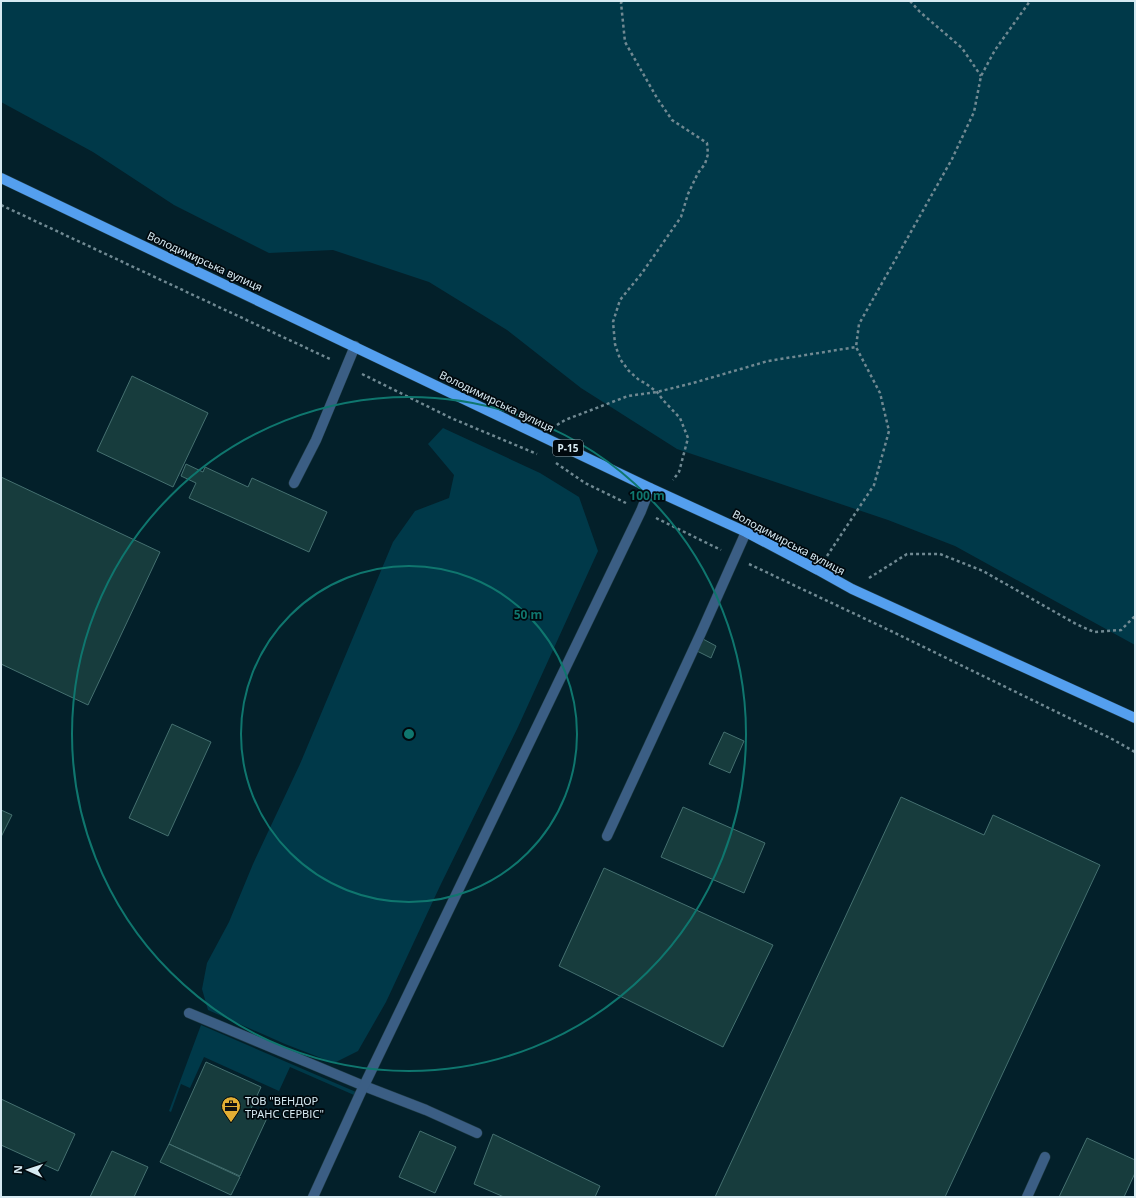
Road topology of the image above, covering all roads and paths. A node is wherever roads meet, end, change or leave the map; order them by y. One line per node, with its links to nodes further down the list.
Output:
1 (910, 1): 4 (path)
2 (1030, 1): 4 (path)
3 (621, 2): 10 (path)
4 (981, 76): 8 (path)
5 (1, 178): 7 (main road, Володимирська вулиця / Р-15)
6 (1, 205): 9 (path)
7 (355, 346): 9 (lane); 11 (main road, Володимирська вулиця / Р-15)
8 (856, 347): 10 (path); 20 (path)
9 (346, 367): 12 (path); 14 (lane)
10 (657, 392): 11 (path); 16 (path)
11 (540, 435): 15 (main road, Володимирська вулиця / Р-15)
12 (542, 457)
13 (549, 460): 17 (path)
14 (294, 483)
15 (650, 488): 16 (main road, Володимирська вулиця / Р-15); 17 (lane)
16 (664, 494): 18 (main road, Володимирська вулиця / Р-15)
17 (641, 511): 19 (path); 27 (lane)
18 (746, 532): 19 (lane); 20 (main road, Володимирська вулиця / Р-15)
19 (736, 558): 24 (path); 25 (lane)
20 (818, 570): 21 (main road, Володимирська вулиця / Р-15)
21 (852, 589): 22 (path); 23 (main road, Володимирська вулиця / Р-15)
22 (1135, 616)
23 (1135, 718)
24 (1135, 752)
25 (607, 836)
26 (189, 1013): 27 (lane)
27 (364, 1086): 28 (lane); 30 (lane)
28 (477, 1133)
29 (1045, 1157): 31 (lane)
30 (313, 1197)
31 (1027, 1197)

